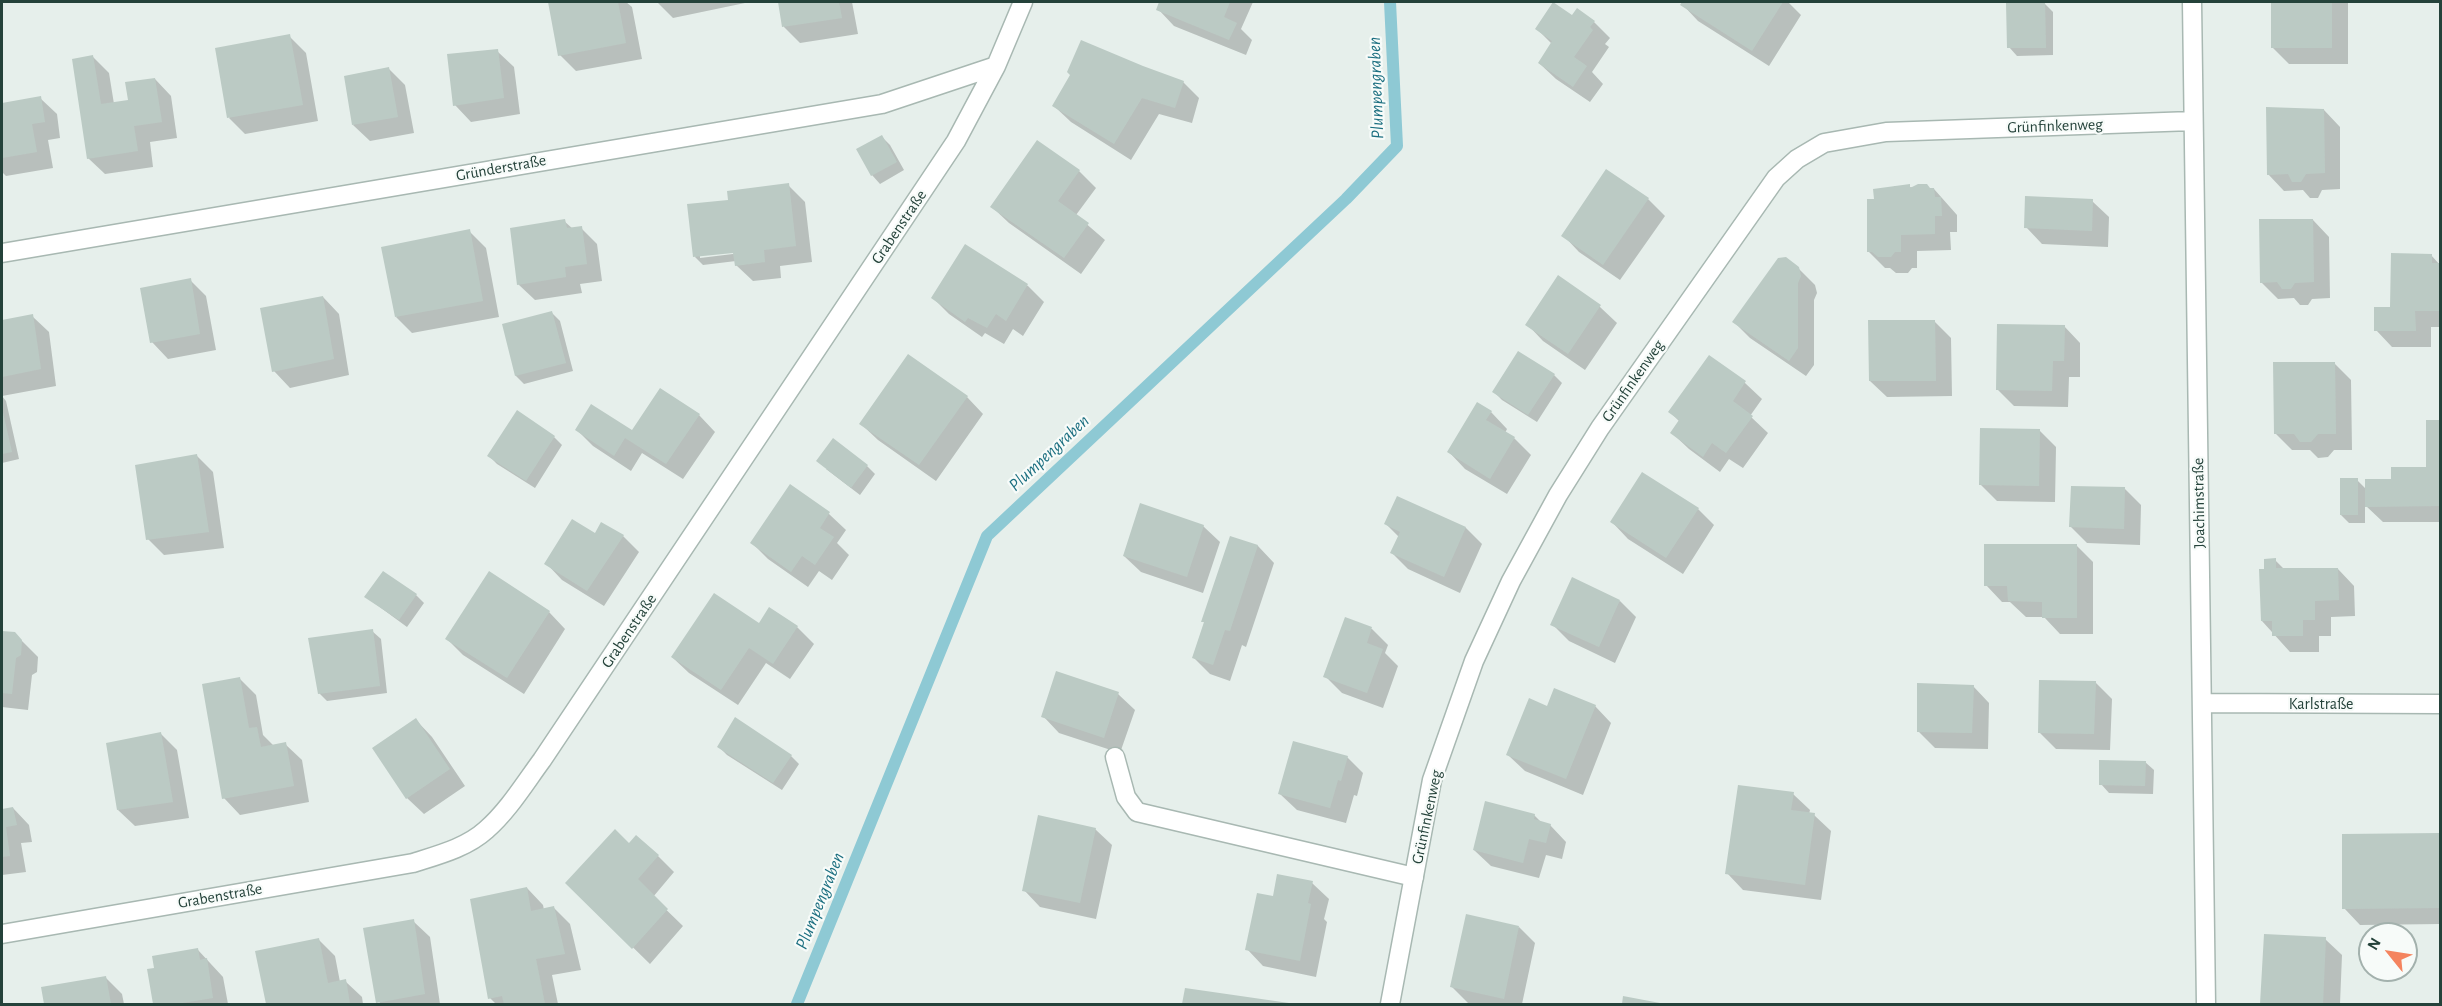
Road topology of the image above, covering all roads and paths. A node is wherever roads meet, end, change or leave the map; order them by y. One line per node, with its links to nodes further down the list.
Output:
1 (1023, 2): 3 (street, Grabenstraße)
2 (2192, 2): 4 (street, Joachimstraße)
3 (996, 66): 5 (street, Gründerstraße); 10 (street, Grabenstraße)
4 (2193, 121): 6 (street, Joachimstraße); 9 (street, Grünfinkenweg)
5 (2, 253)
6 (2202, 703): 7 (street, Karlstraße); 12 (street, Joachimstraße)
7 (2440, 704)
8 (1115, 756): 9 (street)
9 (1414, 877): 11 (street, Grünfinkenweg)
10 (2, 934)
11 (1390, 1005)
12 (2206, 1005)

